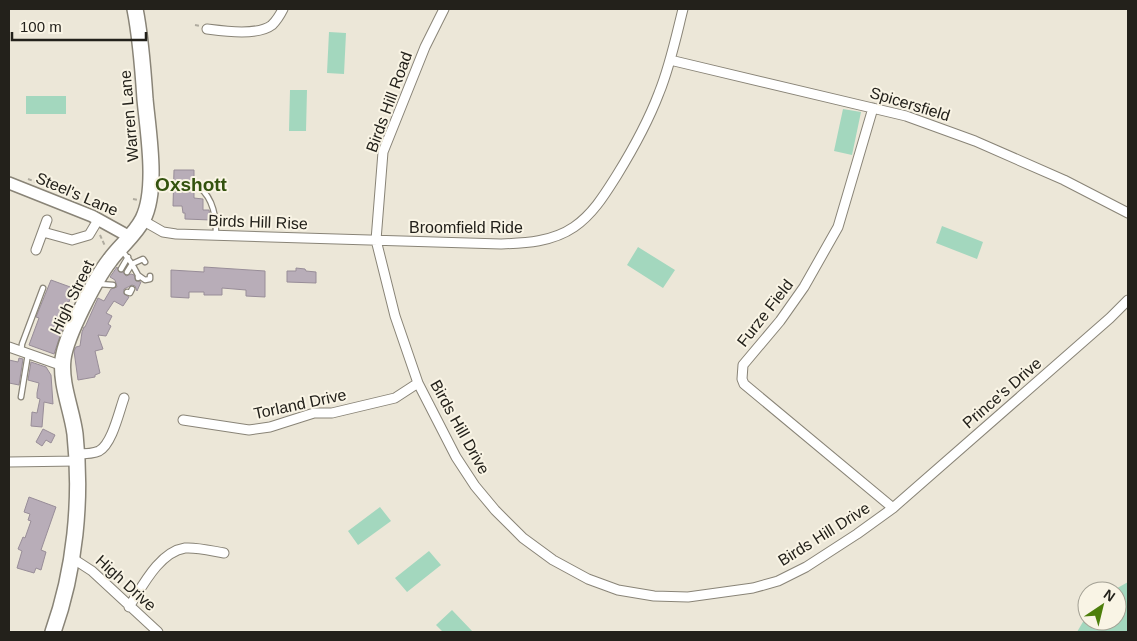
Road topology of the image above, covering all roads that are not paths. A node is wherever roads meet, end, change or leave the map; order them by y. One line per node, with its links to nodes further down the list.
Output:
1 (135, 9): 13 (main road, Warren Lane)
2 (283, 9): 5 (street)
3 (444, 9): 17 (street, Birds Hill Road)
4 (683, 9): 6 (street, Broomfield Ride)
5 (207, 29)
6 (670, 60): 7 (street, Spicersfield); 17 (street, Broomfield Ride)
7 (873, 108): 10 (street, Spicersfield); 40 (street, Furze Field)
8 (9, 183): 12 (street, Steel's Lane)
9 (199, 187): 15 (lane)
10 (1128, 213)
11 (48, 220): 14 (street)
12 (98, 220): 14 (street); 16 (street, Steel's Lane)
13 (142, 220): 15 (street, Birds Hill Rise); 16 (main road, High Street)
14 (42, 232): 18 (street)
15 (216, 235): 17 (street, Birds Hill Rise)
16 (130, 237): 19 (main road, High Street)
17 (376, 240): 34 (street, Birds Hill Drive)
18 (36, 250)
19 (124, 253): 21 (lane); 22 (lane); 26 (main road, High Street)
20 (145, 262): 21 (lane)
21 (132, 264): 23 (lane); 24 (lane)
22 (121, 269)
23 (127, 272)
24 (150, 276)
25 (114, 279): 26 (lane)
26 (106, 285): 33 (main road, High Street)
27 (43, 288): 32 (lane)
28 (132, 289): 29 (lane)
29 (127, 292)
30 (1128, 300): 40 (street, Prince's Drive)
31 (9, 347): 32 (street)
32 (24, 353): 33 (street); 35 (lane)
33 (63, 366): 38 (main road, High Street)
34 (418, 383): 37 (street, Torland Drive); 40 (street, Birds Hill Drive)
35 (21, 397)
36 (124, 398): 38 (street)
37 (183, 420)
38 (76, 458): 39 (street); 42 (main road, High Street)
39 (9, 462)
40 (893, 508)
41 (224, 553): 43 (street)
42 (72, 558): 43 (street, High Drive); 44 (main road, High Street)
43 (129, 607): 45 (street, High Drive)
44 (53, 632)
45 (158, 632)

